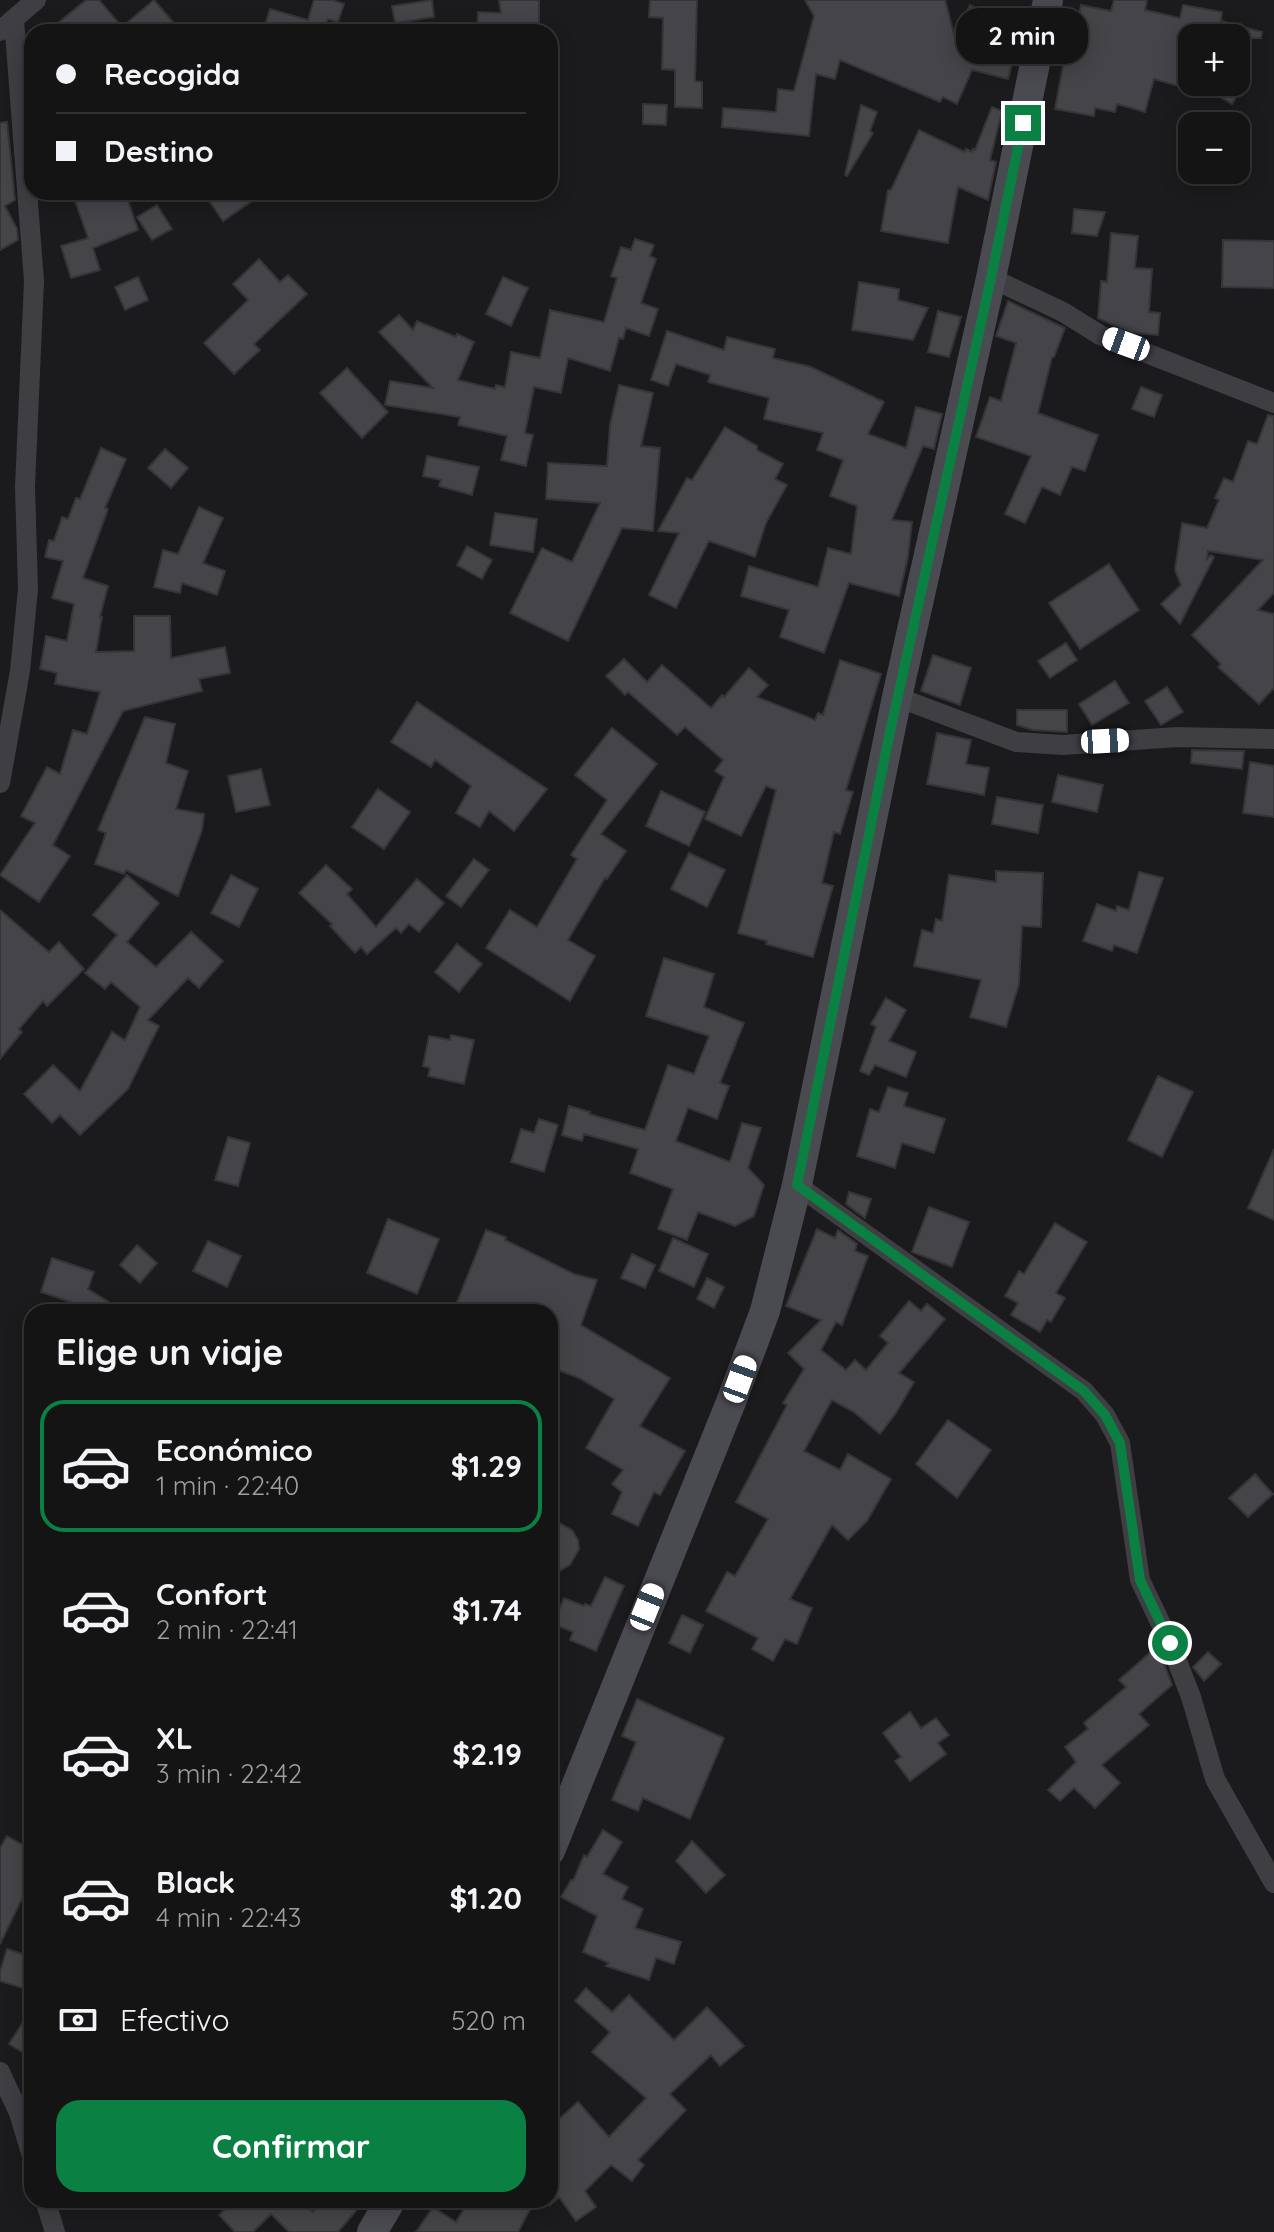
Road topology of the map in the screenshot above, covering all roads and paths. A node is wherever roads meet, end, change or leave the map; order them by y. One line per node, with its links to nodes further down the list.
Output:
1 (36, 0): 3 (street)
2 (1048, 0): 6 (main road)
3 (7, 25): 4 (street)
4 (24, 186)
5 (25, 200): 10 (street)
6 (991, 278): 7 (street); 8 (main road)
7 (1274, 403)
8 (897, 697): 9 (street); 11 (main road)
9 (1274, 739)
10 (0, 783)
11 (797, 1185): 12 (main road); 13 (street)
12 (558, 1831)
13 (1274, 1883)
14 (0, 2072): 15 (street)
15 (24, 2130)
16 (48, 2208): 18 (street)
17 (386, 2208): 19 (main road)
18 (55, 2232)
19 (372, 2232)

